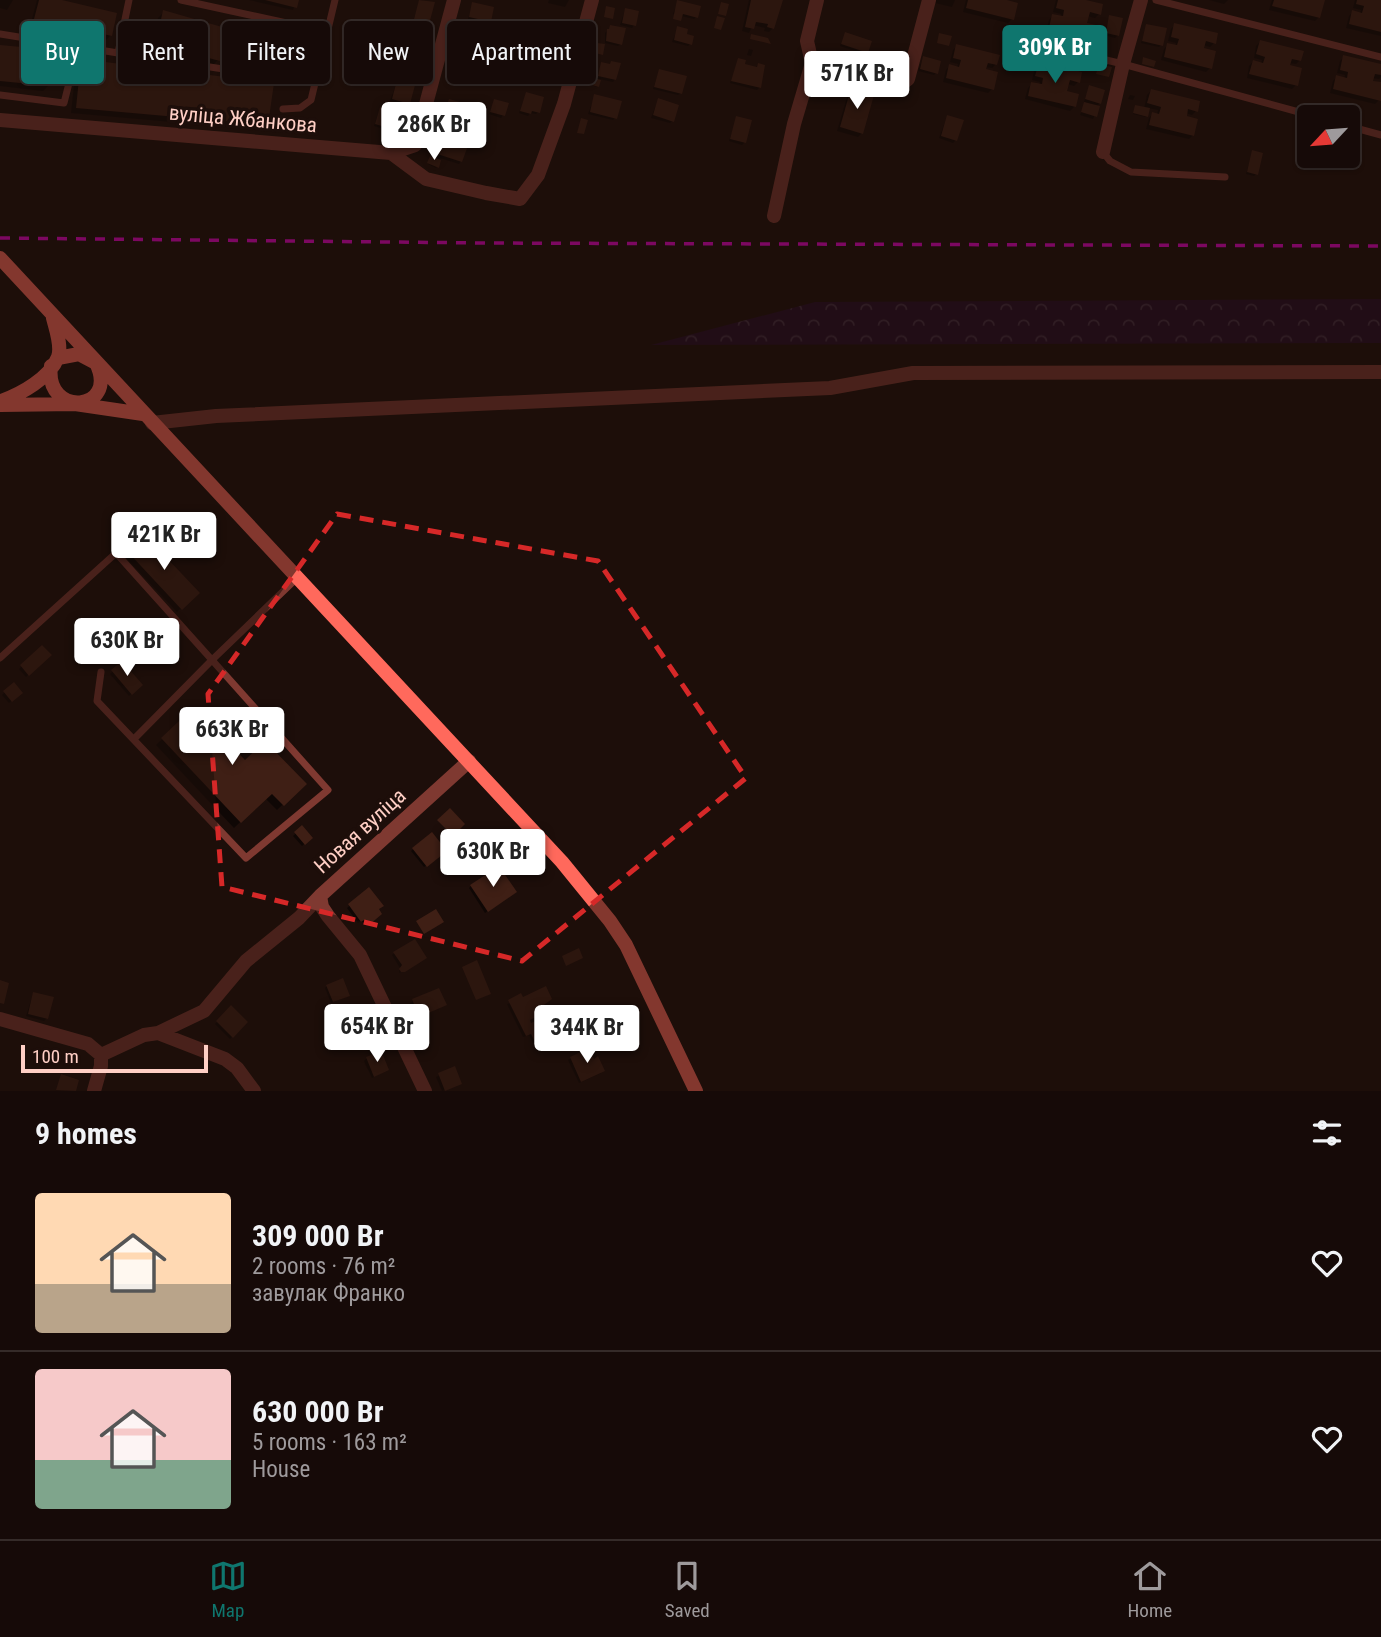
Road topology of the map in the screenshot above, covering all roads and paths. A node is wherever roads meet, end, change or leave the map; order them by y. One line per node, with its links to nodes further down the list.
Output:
1 (129, 0): 10 (lane)
2 (181, 0): 11 (lane)
3 (335, 0): 12 (lane)
4 (454, 0): 30 (street)
5 (592, 0): 30 (street)
6 (817, 0): 19 (street)
7 (929, 0): 19 (street)
8 (1141, 0): 20 (street)
9 (1156, 0): 18 (lane)
10 (125, 21)
11 (277, 21)
12 (330, 23)
13 (0, 34): 14 (lane)
14 (21, 38)
15 (1030, 43): 20 (lane)
16 (104, 51): 17 (lane)
17 (118, 53)
18 (1381, 57)
19 (812, 63): 32 (street)
20 (1123, 64): 25 (lane); 29 (street)
21 (69, 84): 23 (lane)
22 (315, 84): 24 (lane)
23 (0, 94)
24 (283, 109)
25 (1297, 112)
26 (0, 120): 30 (street, вуліца Жбанкова)
27 (1360, 129): 28 (lane)
28 (1381, 135)
29 (1103, 152): 31 (lane)
30 (391, 153)
31 (1225, 177)
32 (774, 216)
33 (0, 258): 34 (main road)
34 (53, 317): 35 (main road); 36 (main road)
35 (54, 362): 36 (main road); 38 (main road); 39 (main road)
36 (96, 363): 39 (main road); 40 (main road)
37 (1381, 372): 40 (street)
38 (0, 403): 39 (main road)
39 (75, 404): 40 (main road)
40 (148, 419): 41 (main road)
41 (297, 578): 43 (lane); 46 (main road)
42 (0, 658): 43 (lane)
43 (212, 660): 45 (lane); 45 (lane)
44 (101, 672): 45 (lane)
45 (134, 740)
46 (469, 761): 47 (street, Новая вуліца); 54 (main road)
47 (320, 896): 49 (street); 53 (street, Новая вуліца)
48 (0, 1019): 50 (street)
49 (158, 1033): 50 (street); 52 (street)
50 (101, 1055): 51 (street)
51 (94, 1091)
52 (254, 1091)
53 (425, 1091)
54 (696, 1091)

